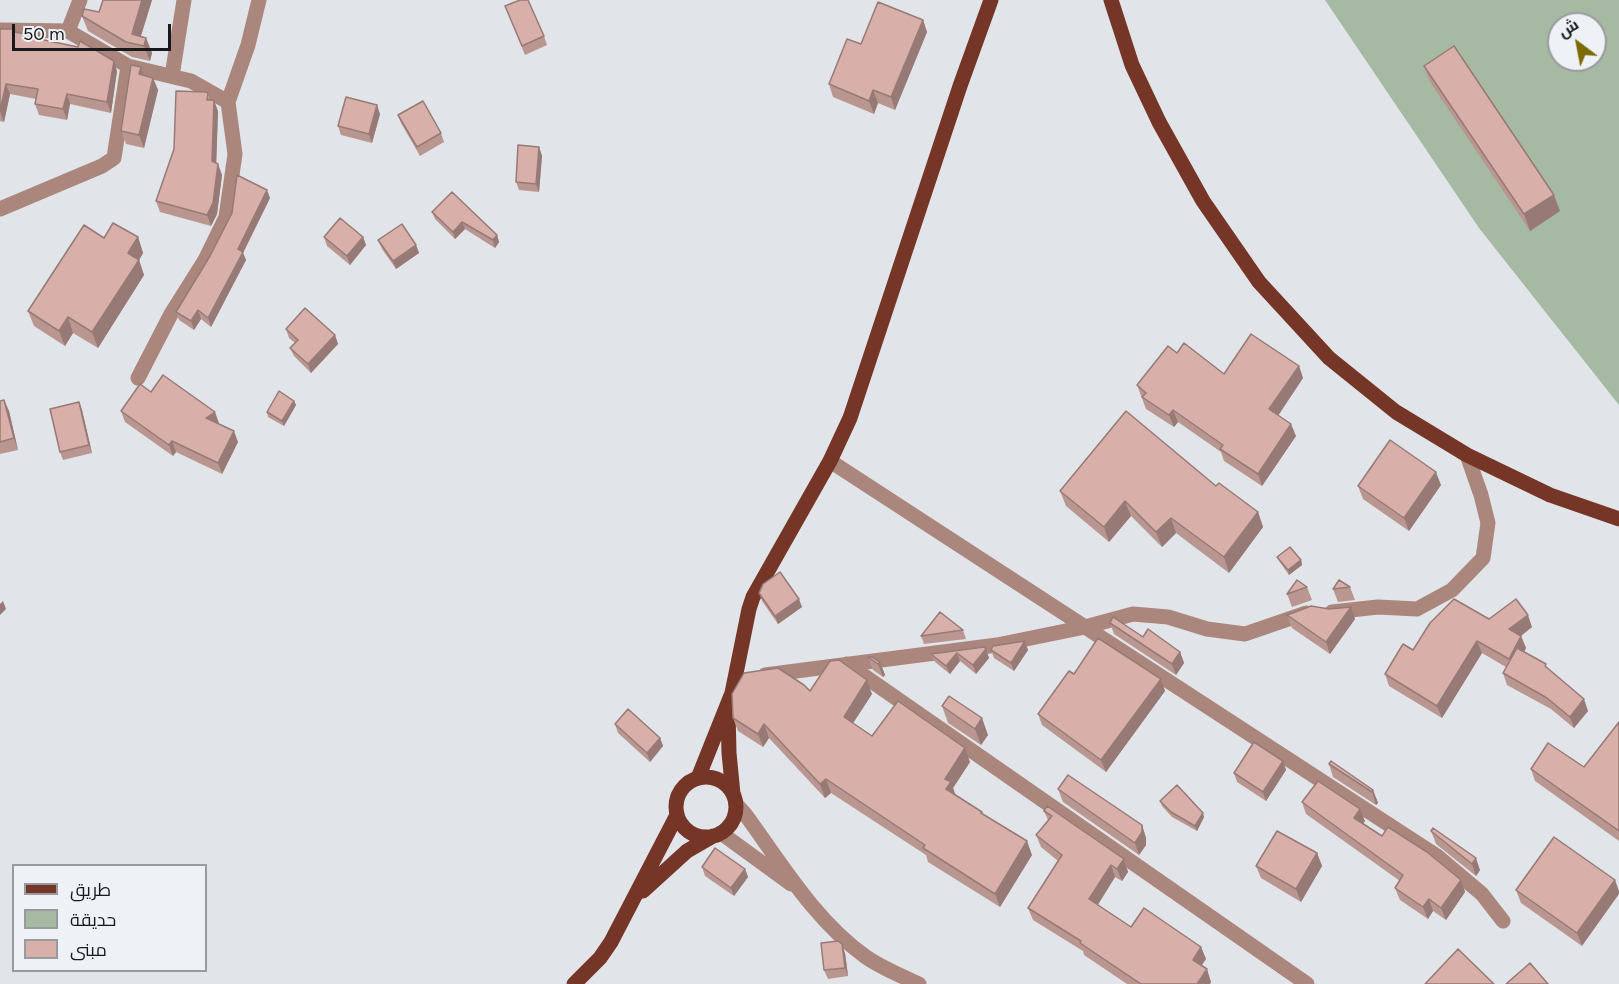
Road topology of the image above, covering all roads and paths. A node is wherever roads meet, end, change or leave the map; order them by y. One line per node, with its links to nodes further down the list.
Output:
1 (80, 0): 7 (street)
2 (184, 0): 9 (street)
3 (259, 0): 10 (street)
4 (991, 0): 14 (main road)
5 (1111, 0): 13 (main road)
6 (0, 30): 7 (street)
7 (68, 31): 8 (street)
8 (128, 66): 9 (street); 11 (street)
9 (172, 76): 10 (street)
10 (228, 102): 12 (street)
11 (0, 209)
12 (138, 378)
13 (1467, 455): 15 (main road); 16 (street)
14 (830, 461): 16 (street); 18 (main road)
15 (1619, 519)
16 (1084, 627): 17 (street); 26 (street)
17 (848, 664): 18 (street); 29 (street)
18 (735, 680): 19 (main road)
19 (728, 705): 20 (main road); 21 (main road)
20 (698, 778): 21 (main road); 22 (main road)
21 (735, 800): 23 (main road); 24 (street)
22 (677, 815): 23 (main road); 25 (main road)
23 (717, 834): 24 (street); 25 (main road)
24 (801, 891): 28 (street)
25 (636, 897): 27 (main road)
26 (1503, 921)
27 (574, 984)
28 (919, 984)
29 (1307, 984)

